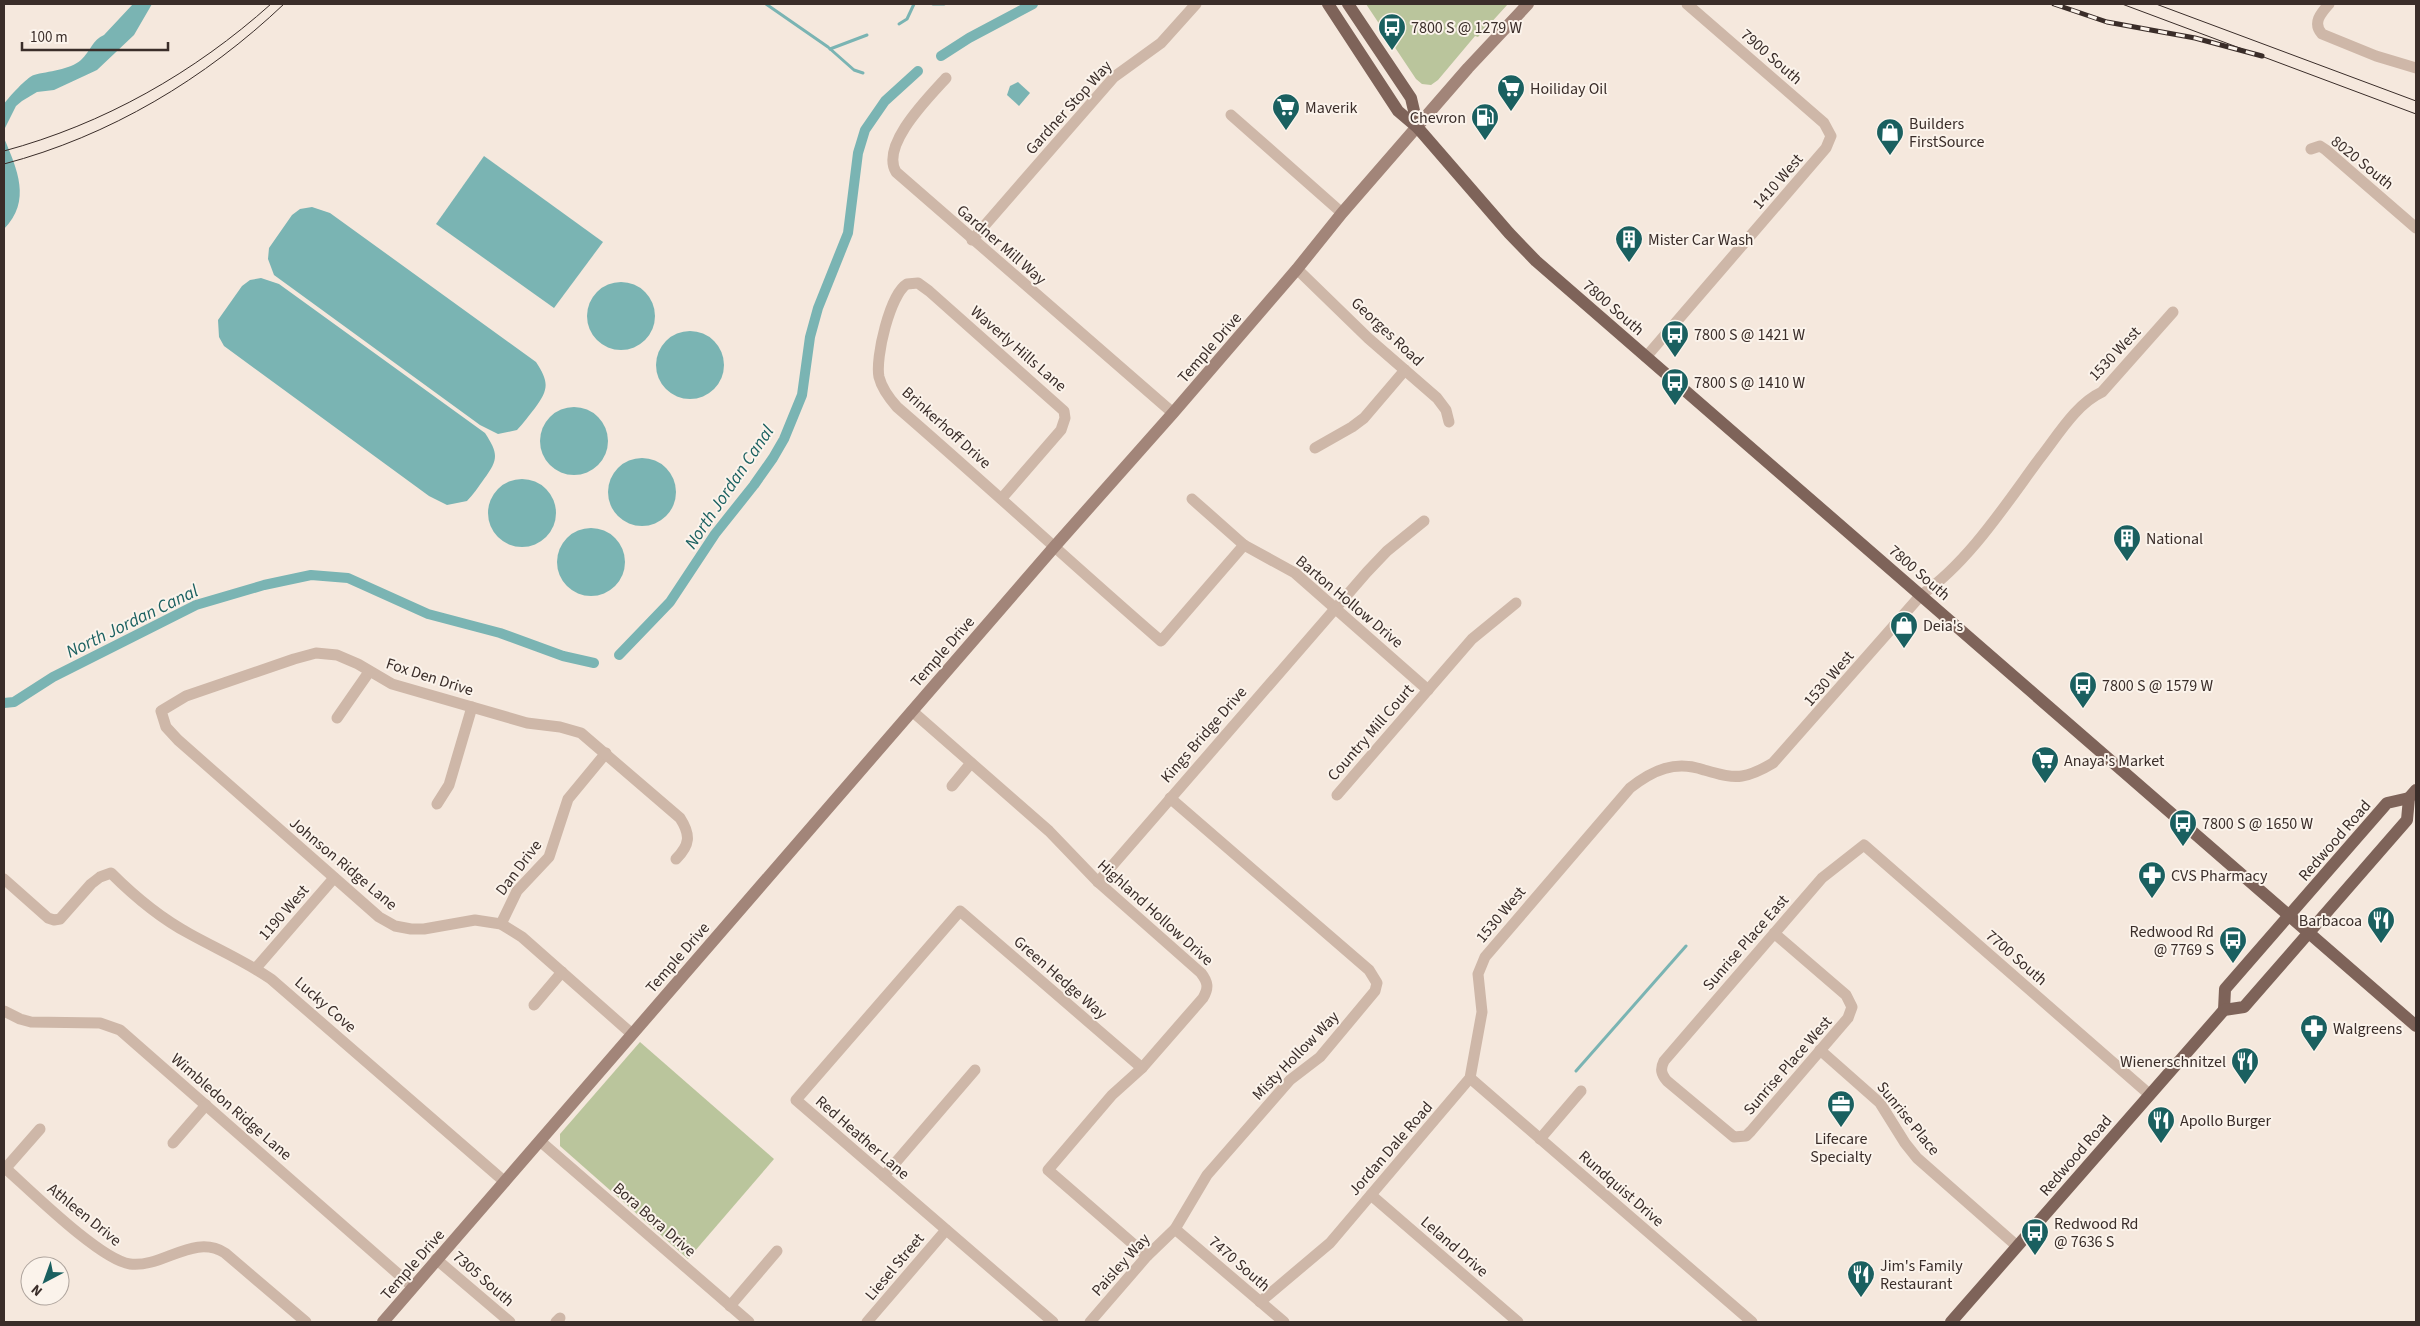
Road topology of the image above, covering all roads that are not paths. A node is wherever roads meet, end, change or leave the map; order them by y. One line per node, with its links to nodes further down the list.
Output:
1 (1196, 4): 15 (street, Gardner Stop Way)
2 (1328, 4): 10 (main road, 7800 South)
3 (1348, 4): 10 (main road, 7800 South)
4 (1528, 4): 10 (street, Temple Drive)
5 (1688, 4): 11 (street, 7900 South)
6 (2329, 4): 7 (street)
7 (2416, 68)
8 (946, 78): 15 (street, Gardner Mill Way)
9 (1231, 115): 13 (street)
10 (1418, 128): 13 (street, Temple Drive); 19 (main road, 7800 South)
11 (1831, 136): 19 (street, 1410 West)
12 (2311, 149): 14 (street, 8020 South)
13 (1342, 214): 16 (street, Temple Drive)
14 (2416, 228)
15 (972, 240): 21 (street, Gardner Mill Way)
16 (1297, 269): 20 (street, Georges Road); 21 (street, Temple Drive)
17 (911, 283): 24 (street, Brinkerhoff Drive); 24 (street, Waverly Hills Lane)
18 (2173, 312): 29 (street, 1530 West)
19 (1646, 357): 29 (main road, 7800 South)
20 (1405, 370): 22 (street, Georges Road); 23 (street)
21 (1173, 413): 28 (street, Temple Drive)
22 (1449, 422)
23 (1315, 448)
24 (1002, 498): 28 (street, Brinkerhoff Drive)
25 (1192, 499): 27 (street, Barton Hollow Drive)
26 (1424, 521): 31 (street, Kings Bridge Drive)
27 (1244, 545): 28 (street); 31 (street, Barton Hollow Drive)
28 (1055, 546): 35 (street, Temple Drive)
29 (1921, 595): 51 (main road, 7800 South); 57 (street, 1530 West)
30 (1516, 603): 33 (street, Country Mill Court)
31 (1334, 608): 33 (street, Barton Hollow Drive); 43 (street, Kings Bridge Drive)
32 (369, 672): 34 (street, Fox Den Drive); 36 (street, Fox Den Drive); 37 (street)
33 (1428, 690): 42 (street, Country Mill Court)
34 (472, 707): 38 (street, Fox Den Drive); 44 (street)
35 (912, 711): 39 (street, Highland Hollow Drive); 62 (street, Temple Drive)
36 (161, 712): 47 (street, Johnson Ridge Lane)
37 (337, 718)
38 (606, 754): 46 (street, Fox Den Drive); 52 (street, Dan Drive)
39 (971, 763): 40 (street); 49 (street, Highland Hollow Drive)
40 (952, 786)
41 (2413, 794): 51 (main road, Redwood Road); 53 (main road, Redwood Road)
42 (1337, 795)
43 (1170, 798): 49 (street, Kings Bridge Drive); 79 (street, Misty Hollow Way)
44 (437, 804)
45 (1864, 845): 54 (street, Sunrise Place East); 68 (street, 7700 South)
46 (676, 859)
47 (334, 878): 52 (street, Johnson Ridge Lane); 55 (street, 1190 West)
48 (4, 880): 55 (street, Lucky Cove)
49 (1098, 882): 64 (street, Highland Hollow Drive)
50 (960, 911): 64 (street, Green Hedge Way); 76 (street, Red Heather Lane)
51 (2290, 916): 53 (main road, 7800 South); 59 (main road, Redwood Road)
52 (500, 924): 56 (street, Johnson Ridge Lane)
53 (2309, 932): 59 (main road, Redwood Road); 61 (main road, 7800 South)
54 (1774, 933): 63 (street, Sunrise Place West); 71 (street, Sunrise Place East)
55 (256, 968): 77 (street, Lucky Cove)
56 (562, 972): 58 (street); 62 (street, Johnson Ridge Lane)
57 (1478, 983): 66 (street, Jordan Dale Road)
58 (534, 1005)
59 (2224, 1010): 68 (main road, Redwood Road)
60 (4, 1011): 69 (street, Wimbledon Ridge Lane)
61 (2416, 1026)
62 (632, 1034): 73 (street, Temple Drive)
63 (1820, 1050): 71 (street, Sunrise Place West); 81 (street, Sunrise Place)
64 (1142, 1068): 83 (street, Highland Hollow Drive)
65 (975, 1070): 76 (street)
66 (1470, 1078): 72 (street, Rundquist Drive); 78 (street, Jordan Dale Road)
67 (1581, 1091): 72 (street)
68 (2149, 1094): 81 (main road, Redwood Road)
69 (206, 1105): 74 (street); 85 (street, Wimbledon Ridge Lane)
70 (40, 1129): 75 (street)
71 (1740, 1138)
72 (1540, 1139): 97 (street, Rundquist Drive)
73 (540, 1141): 77 (street, Temple Drive); 87 (street, Bora Bora Drive)
74 (173, 1143)
75 (4, 1169): 88 (street, Athleen Drive)
76 (884, 1176): 80 (street, Red Heather Lane)
77 (505, 1182): 84 (street, Temple Drive)
78 (1371, 1195): 86 (street, Jordan Dale Road); 96 (street, Leland Drive)
79 (1175, 1229): 83 (street, Paisley Way); 86 (street, 7470 South)
80 (946, 1230): 92 (street, Liesel Street); 93 (street, Red Heather Lane)
81 (2017, 1246): 98 (main road, Redwood Road)
82 (777, 1251): 87 (street)
83 (1147, 1256): 94 (street, Paisley Way)
84 (436, 1259): 85 (street, Temple Drive); 90 (street, 7305 South)
85 (413, 1287): 89 (street, Temple Drive)
86 (1260, 1302): 95 (street, 7470 South)
87 (730, 1306): 91 (street, Bora Bora Drive)
88 (306, 1322)
89 (383, 1322)
90 (510, 1322)
91 (749, 1322)
92 (867, 1322)
93 (1053, 1322)
94 (1090, 1322)
95 (1284, 1322)
96 (1518, 1322)
97 (1752, 1322)
98 (1951, 1322)

